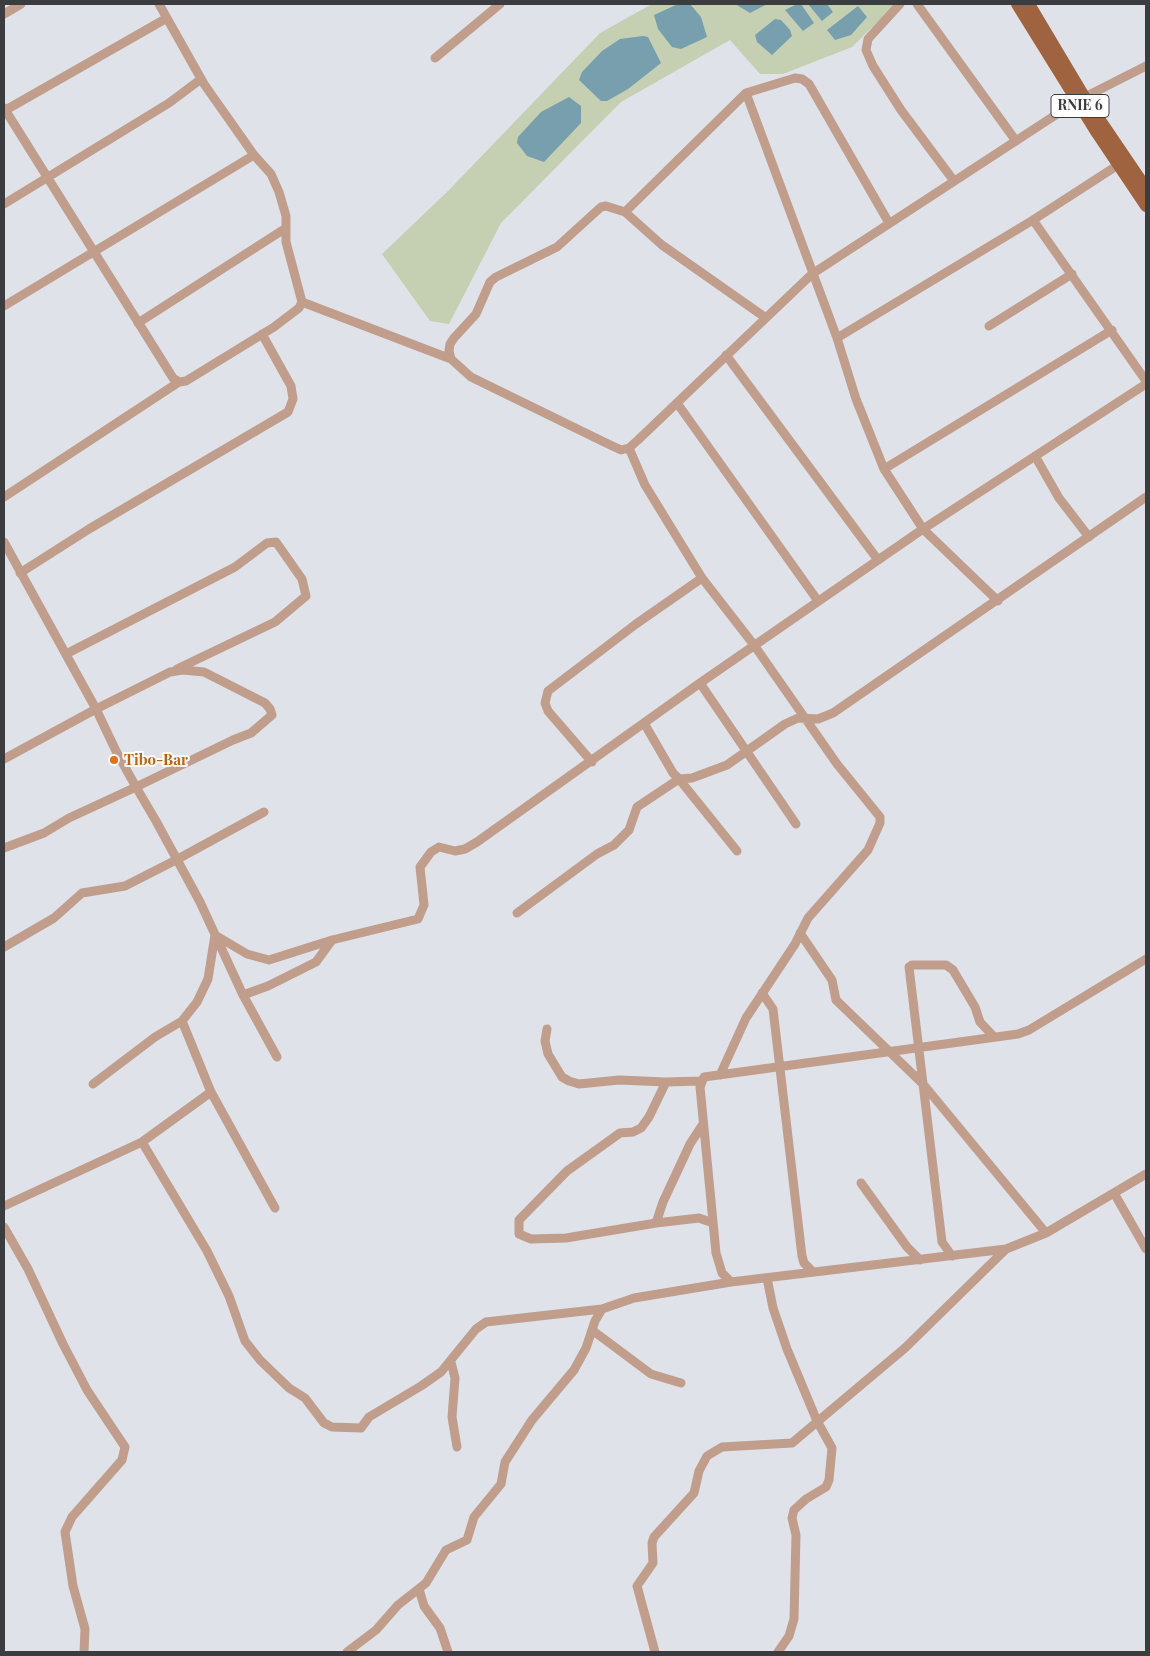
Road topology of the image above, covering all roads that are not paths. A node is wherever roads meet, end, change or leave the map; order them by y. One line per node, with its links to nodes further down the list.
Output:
1 (21, 4): 8 (street)
2 (159, 4): 9 (street)
3 (500, 4): 10 (street)
4 (900, 4): 20 (street)
5 (917, 4): 16 (street)
6 (1017, 4): 14 (main road, RNIE 6)
7 (1030, 4): 14 (main road, RNIE 6)
8 (4, 14)
9 (167, 18): 12 (street); 15 (street)
10 (435, 58)
11 (1146, 66): 14 (street)
12 (201, 79): 17 (street); 19 (street)
13 (746, 93): 24 (street); 26 (street); 29 (street)
14 (1081, 100): 16 (street); 18 (main road, RNIE 6); 21 (main road, RNIE 6)
15 (4, 110): 19 (street)
16 (1016, 141): 20 (street)
17 (254, 155): 27 (street); 28 (street)
18 (1118, 165): 23 (main road, RNIE 6); 25 (street)
19 (46, 177): 22 (street); 28 (street)
20 (954, 181): 26 (street)
21 (1146, 188)
22 (4, 204)
23 (1146, 206)
24 (624, 212): 33 (street); 40 (street)
25 (1033, 220): 30 (street); 38 (street)
26 (889, 223): 29 (street)
27 (286, 228): 31 (street); 34 (street)
28 (94, 250): 32 (street); 34 (street)
29 (812, 274): 33 (street); 38 (street)
30 (1072, 274): 35 (street); 36 (street)
31 (302, 302): 37 (street); 40 (street)
32 (4, 306)
33 (766, 318): 39 (street)
34 (138, 323): 41 (street)
35 (988, 326)
36 (1112, 330): 42 (street); 46 (street)
37 (262, 334): 41 (street); 53 (street)
38 (837, 338): 46 (street)
39 (726, 356): 43 (street); 52 (street)
40 (451, 359): 44 (street)
41 (179, 382): 47 (street)
42 (1146, 382): 45 (street)
43 (677, 403): 44 (street); 55 (street)
44 (629, 448): 54 (street)
45 (1035, 456): 49 (street); 50 (street)
46 (884, 469): 49 (street)
47 (4, 497)
48 (1146, 497): 50 (street)
49 (924, 529): 52 (street); 56 (street)
50 (1089, 537): 56 (street)
51 (4, 542): 53 (street)
52 (878, 560): 55 (street)
53 (20, 573): 58 (street)
54 (702, 578): 57 (street); 66 (street)
55 (818, 601): 57 (street)
56 (998, 601): 62 (street)
57 (754, 645): 60 (street); 62 (street)
58 (66, 654): 59 (street); 61 (street)
59 (170, 672): 61 (street); 68 (street)
60 (700, 683): 63 (street); 64 (street)
61 (96, 709): 65 (street); 68 (street)
62 (807, 719): 64 (street); 75 (street)
63 (644, 723): 66 (street); 67 (street)
64 (746, 750): 67 (street); 70 (street)
65 (4, 759)
66 (592, 762): 77 (street)
67 (679, 778): 72 (street); 74 (street)
68 (136, 788): 71 (street); 73 (street)
69 (264, 812): 73 (street)
70 (796, 824)
71 (4, 848)
72 (737, 851)
73 (176, 860): 76 (street); 78 (street)
74 (517, 913)
75 (800, 933): 80 (street); 86 (street)
76 (215, 935): 77 (street); 81 (street); 82 (street)
77 (332, 940): 81 (street)
78 (4, 947)
79 (1146, 959): 84 (street)
80 (762, 993): 88 (street); 89 (street)
81 (243, 994): 87 (street)
82 (182, 1022): 92 (street); 94 (street)
83 (547, 1029): 91 (street)
84 (994, 1037): 85 (street); 85 (street)
85 (919, 1048): 86 (street); 93 (street)
86 (890, 1052): 88 (street); 93 (street)
87 (277, 1057)
88 (780, 1067): 89 (street); 110 (street)
89 (720, 1075): 90 (street)
90 (701, 1081): 91 (street); 95 (street)
91 (666, 1082): 102 (street)
92 (93, 1084)
93 (923, 1084): 105 (street); 108 (street)
94 (212, 1092): 96 (street); 101 (street)
95 (703, 1124): 102 (street); 103 (street)
96 (142, 1142): 100 (street); 115 (street)
97 (1146, 1174): 99 (street)
98 (860, 1183): 109 (street)
99 (1114, 1193): 105 (street); 107 (street)
100 (4, 1206)
101 (275, 1208)
102 (656, 1222): 103 (street)
103 (713, 1223): 112 (street)
104 (4, 1226): 121 (street)
105 (1046, 1233): 106 (street)
106 (1006, 1249): 108 (street); 117 (street)
107 (1146, 1249)
108 (952, 1256): 109 (street)
109 (920, 1260): 110 (street)
110 (813, 1272): 111 (street)
111 (767, 1278): 112 (street); 117 (street)
112 (731, 1282): 113 (street)
113 (602, 1309): 114 (street); 115 (street)
114 (592, 1330): 116 (street); 119 (street)
115 (450, 1362): 118 (street)
116 (680, 1383)
117 (817, 1421): 120 (street); 124 (street)
118 (457, 1447)
119 (420, 1590): 122 (street); 123 (street)
120 (780, 1651)
121 (84, 1652)
122 (347, 1652)
123 (448, 1652)
124 (655, 1652)

